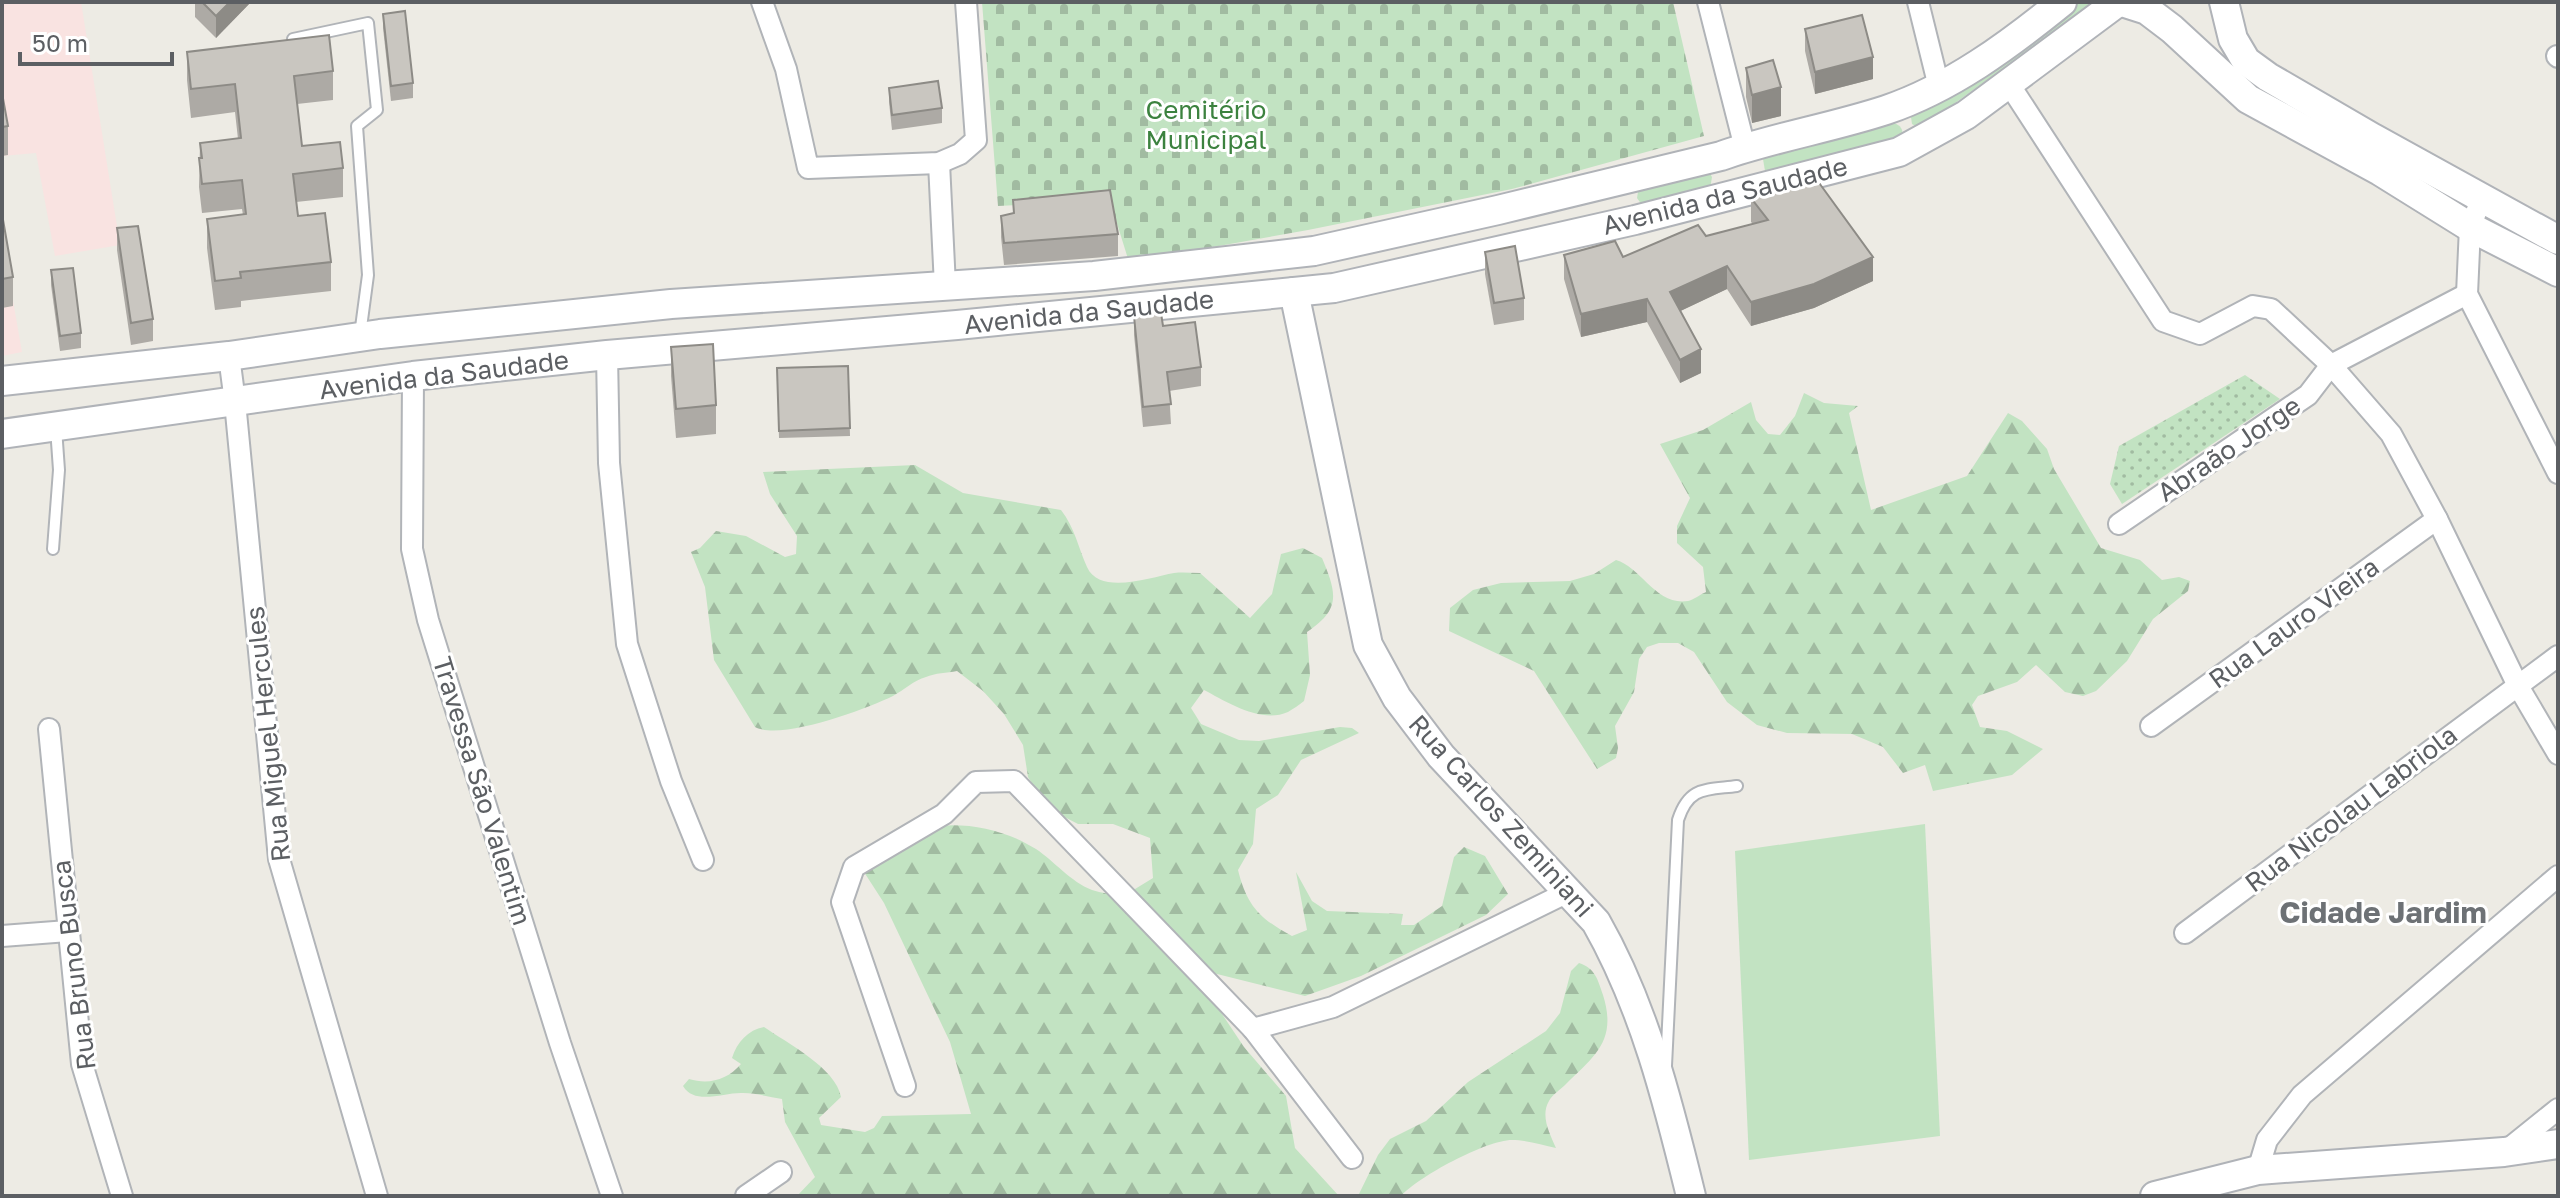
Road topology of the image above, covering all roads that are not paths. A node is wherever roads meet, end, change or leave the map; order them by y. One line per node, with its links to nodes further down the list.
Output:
1 (762, 2): 12 (street)
2 (966, 2): 12 (street)
3 (1708, 2): 11 (street)
4 (1918, 2): 10 (street)
5 (2062, 2): 10 (main road, Avenida da Saudade)
6 (2120, 2): 9 (main road, Avenida da Saudade); 18 (main road)
7 (2224, 2): 16 (main road)
8 (280, 41): 26 (lane)
9 (2009, 84): 14 (main road, Avenida da Saudade); 30 (street)
10 (1939, 87): 11 (main road, Avenida da Saudade)
11 (1745, 148): 13 (main road, Avenida da Saudade); 14 (main road)
12 (939, 163): 22 (street)
13 (1624, 180): 15 (main road, Avenida da Saudade); 17 (main road)
14 (1731, 195): 17 (main road, Avenida da Saudade)
15 (1555, 197): 19 (main road); 22 (main road, Avenida da Saudade)
16 (2482, 198): 18 (street); 20 (main road)
17 (1635, 220): 19 (main road, Avenida da Saudade)
18 (2470, 227): 21 (main road); 24 (street)
19 (1558, 237): 23 (main road, Avenida da Saudade)
20 (2558, 240)
21 (2558, 272)
22 (945, 286): 25 (main road, Avenida da Saudade)
23 (1294, 292): 27 (main road, Avenida da Saudade); 48 (main road, Rua Carlos Zeminiani)
24 (2467, 294): 30 (street); 36 (street)
25 (711, 301): 26 (main road, Avenida da Saudade); 27 (main road)
26 (360, 337): 29 (main road, Avenida da Saudade)
27 (713, 346): 28 (main road, Avenida da Saudade)
28 (607, 355): 31 (main road, Avenida da Saudade); 46 (street)
29 (229, 356): 32 (main road, Avenida da Saudade); 33 (street, Rua Miguel Hercules)
30 (2331, 365): 37 (street); 38 (street, Abraão Jorge)
31 (413, 376): 33 (main road, Avenida da Saudade); 63 (street, Travessa São Valentim)
32 (2, 381)
33 (235, 402): 34 (main road, Avenida da Saudade); 62 (street, Rua Miguel Hercules)
34 (56, 426): 35 (main road, Avenida da Saudade); 39 (lane)
35 (2, 434)
36 (2558, 473)
37 (2437, 519): 41 (street); 42 (street, Rua Lauro Vieira)
38 (2119, 524)
39 (53, 549)
40 (2558, 656): 41 (street, Rua Nicolau Labriola)
41 (2518, 686): 44 (street); 50 (street, Rua Nicolau Labriola)
42 (2151, 726)
43 (49, 729): 49 (street, Rua Bruno Busca)
44 (2558, 754)
45 (1737, 786): 54 (lane)
46 (703, 860)
47 (2558, 876): 60 (street)
48 (1568, 892): 52 (street); 54 (main road, Rua Carlos Zeminiani)
49 (68, 931): 51 (street); 61 (street, Rua Bruno Busca)
50 (2185, 933)
51 (2, 936)
52 (1253, 1029): 53 (street); 58 (street)
53 (905, 1086)
54 (1665, 1091): 65 (main road, Rua Carlos Zeminiani)
55 (2558, 1109): 57 (street)
56 (2558, 1144): 57 (main road)
57 (2504, 1152): 60 (main road)
58 (1352, 1158)
59 (781, 1172): 64 (street)
60 (2262, 1183): 66 (main road)
61 (122, 1196)
62 (377, 1196)
63 (612, 1196)
64 (746, 1196)
65 (1691, 1196)
66 (2155, 1196)

